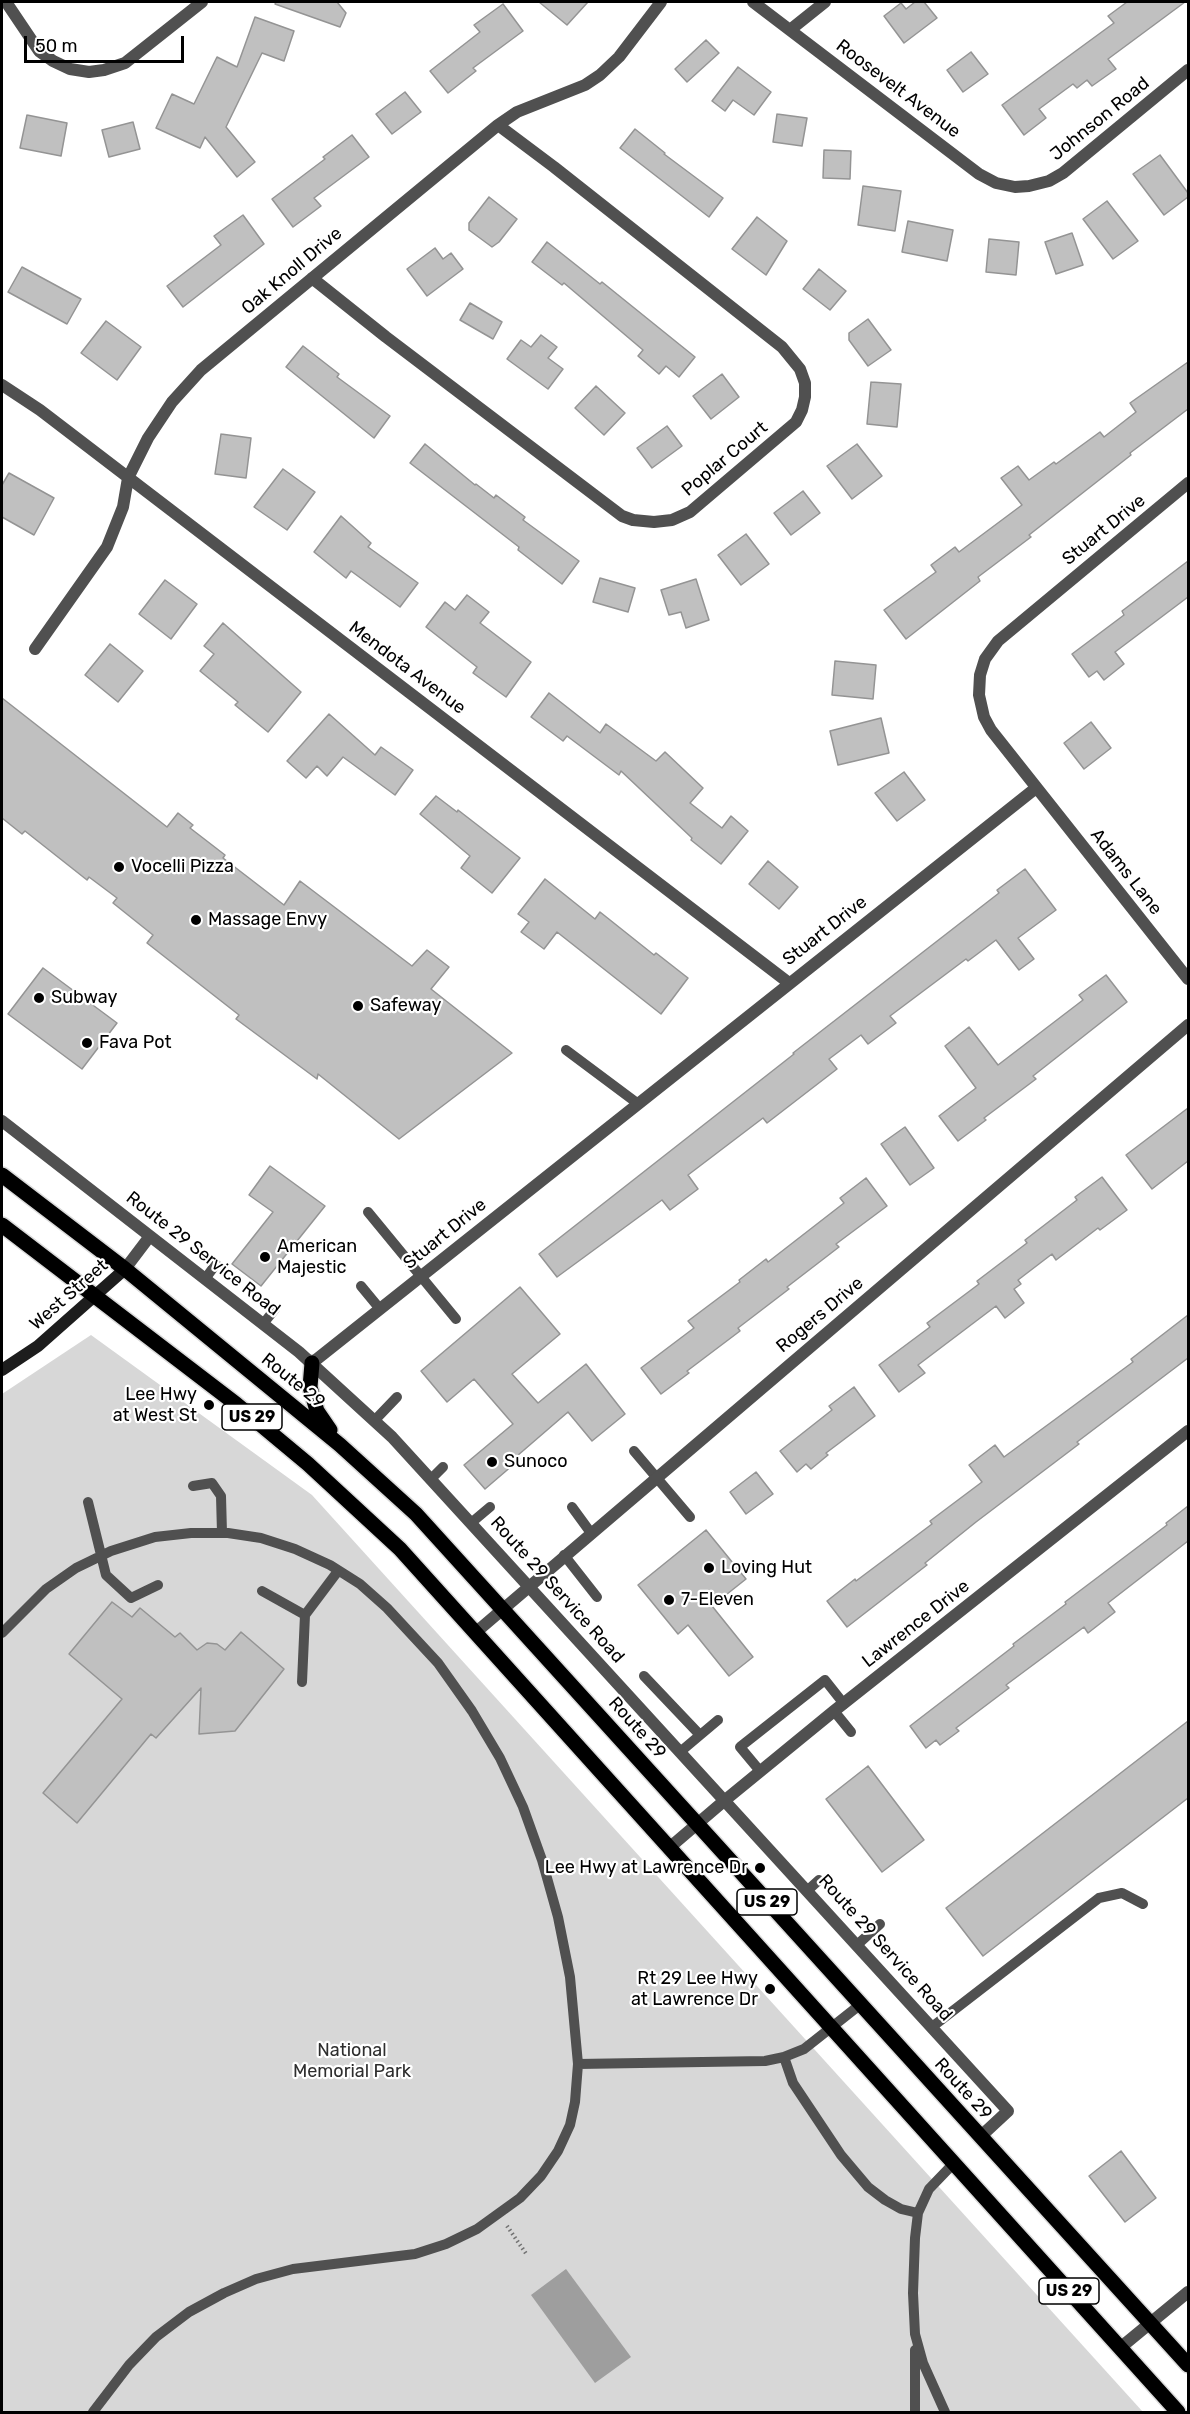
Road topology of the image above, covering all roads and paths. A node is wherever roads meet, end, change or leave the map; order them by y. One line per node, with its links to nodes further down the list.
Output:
1 (6, 2): 2 (street)
2 (202, 2)
3 (661, 2): 8 (street, Oak Knoll Drive)
4 (753, 2): 6 (street, Roosevelt Avenue)
5 (825, 2): 6 (street)
6 (790, 30): 9 (street, Roosevelt Avenue)
7 (1188, 70): 9 (street, Johnson Road)
8 (498, 125): 10 (street, Oak Knoll Drive); 10 (street, Poplar Court)
9 (1029, 186)
10 (312, 278): 12 (street, Oak Knoll Drive)
11 (2, 385): 12 (street, Mendota Avenue)
12 (128, 478): 14 (street, Oak Knoll Drive); 17 (street, Mendota Avenue)
13 (1188, 483): 15 (street, Stuart Drive)
14 (35, 649)
15 (1036, 788): 16 (street, Adams Lane); 17 (street, Stuart Drive)
16 (1188, 979)
17 (789, 983): 20 (street, Stuart Drive)
18 (1188, 1025): 44 (street, Rogers Drive)
19 (566, 1050): 20 (lane)
20 (638, 1103): 28 (street, Stuart Drive)
21 (2, 1121): 25 (street, Route 29 Service Road)
22 (2, 1175): 27 (main road, Route 29 / US 29)
23 (368, 1212): 28 (lane)
24 (2, 1225): 31 (main road, US 29)
25 (150, 1236): 27 (street, West Street); 29 (street, Route 29 Service Road)
26 (216, 1264): 29 (lane)
27 (125, 1269): 31 (main road, West Street); 41 (main road, Route 29 / US 29)
28 (422, 1276): 33 (street, Stuart Drive); 34 (lane)
29 (205, 1279): 35 (street, Route 29 Service Road)
30 (361, 1286): 33 (lane)
31 (95, 1296): 37 (main road, West Street); 64 (main road, US 29)
32 (275, 1309): 35 (lane)
33 (380, 1309): 36 (street, Stuart Drive)
34 (456, 1319)
35 (263, 1324): 36 (street, Route 29 Service Road)
36 (312, 1363): 39 (street, Route 29 Service Road); 41 (main road)
37 (2, 1370)
38 (397, 1397): 39 (lane)
39 (375, 1421): 45 (street, Route 29 Service Road)
40 (1188, 1431): 67 (street, Lawrence Drive)
41 (340, 1445): 61 (main road, Route 29 / US 29)
42 (634, 1451): 44 (lane)
43 (443, 1467): 45 (lane)
44 (656, 1478): 50 (lane); 53 (street, Rogers Drive)
45 (431, 1479): 51 (street, Route 29 Service Road)
46 (193, 1486): 52 (lane)
47 (88, 1502): 54 (lane)
48 (490, 1507): 51 (lane)
49 (572, 1507): 53 (lane)
50 (690, 1517)
51 (471, 1523): 58 (street, Route 29 Service Road)
52 (222, 1533): 54 (lane); 56 (lane)
53 (591, 1533): 55 (street, Rogers Drive)
54 (102, 1555): 57 (lane); 63 (lane)
55 (564, 1555): 58 (street, Rogers Drive); 60 (lane)
56 (339, 1571): 62 (lane); 85 (lane)
57 (158, 1585)
58 (529, 1586): 61 (street, Rogers Drive); 71 (street, Route 29 Service Road)
59 (262, 1591): 62 (lane)
60 (597, 1597)
61 (503, 1608): 64 (street, Rogers Drive); 74 (main road, Route 29 / US 29)
62 (305, 1615): 66 (lane)
63 (2, 1633)
64 (475, 1633): 75 (main road, US 29)
65 (644, 1676): 70 (lane)
66 (302, 1683)
67 (839, 1708): 69 (lane); 72 (street, Lawrence Drive); 72 (lane)
68 (718, 1720): 70 (lane)
69 (851, 1732)
70 (700, 1736): 71 (lane)
71 (680, 1752): 73 (street, Route 29 Service Road)
72 (760, 1771): 73 (street, Lawrence Drive)
73 (724, 1801): 74 (street, Lawrence Drive); 77 (street, Route 29 Service Road)
74 (696, 1824): 75 (street, Lawrence Drive); 81 (main road, Route 29 / US 29)
75 (669, 1848): 83 (main road, US 29)
76 (819, 1880): 77 (lane)
77 (808, 1890): 80 (street, Route 29 Service Road)
78 (1143, 1904): 82 (lane)
79 (880, 1924): 80 (lane)
80 (857, 1945): 82 (street, Route 29 Service Road)
81 (861, 2004): 83 (lane); 86 (main road, Route 29 / US 29)
82 (933, 2027): 86 (street, Route 29 Service Road)
83 (832, 2029): 84 (lane); 87 (main road, US 29)
84 (784, 2057): 85 (lane); 88 (lane)
85 (578, 2064): 96 (lane)
86 (980, 2137): 92 (main road, Route 29 / US 29)
87 (954, 2163): 88 (lane); 94 (main road, US 29)
88 (918, 2213): 93 (lane)
89 (512, 2232): 90 (path)
90 (527, 2255)
91 (1188, 2292): 92 (street)
92 (1150, 2322): 94 (street); 95 (main road, Route 29 / US 29)
93 (915, 2334): 97 (lane); 98 (lane)
94 (1120, 2348): 99 (main road, US 29)
95 (1188, 2366)
96 (93, 2412)
97 (915, 2412)
98 (945, 2412)
99 (1178, 2412)

